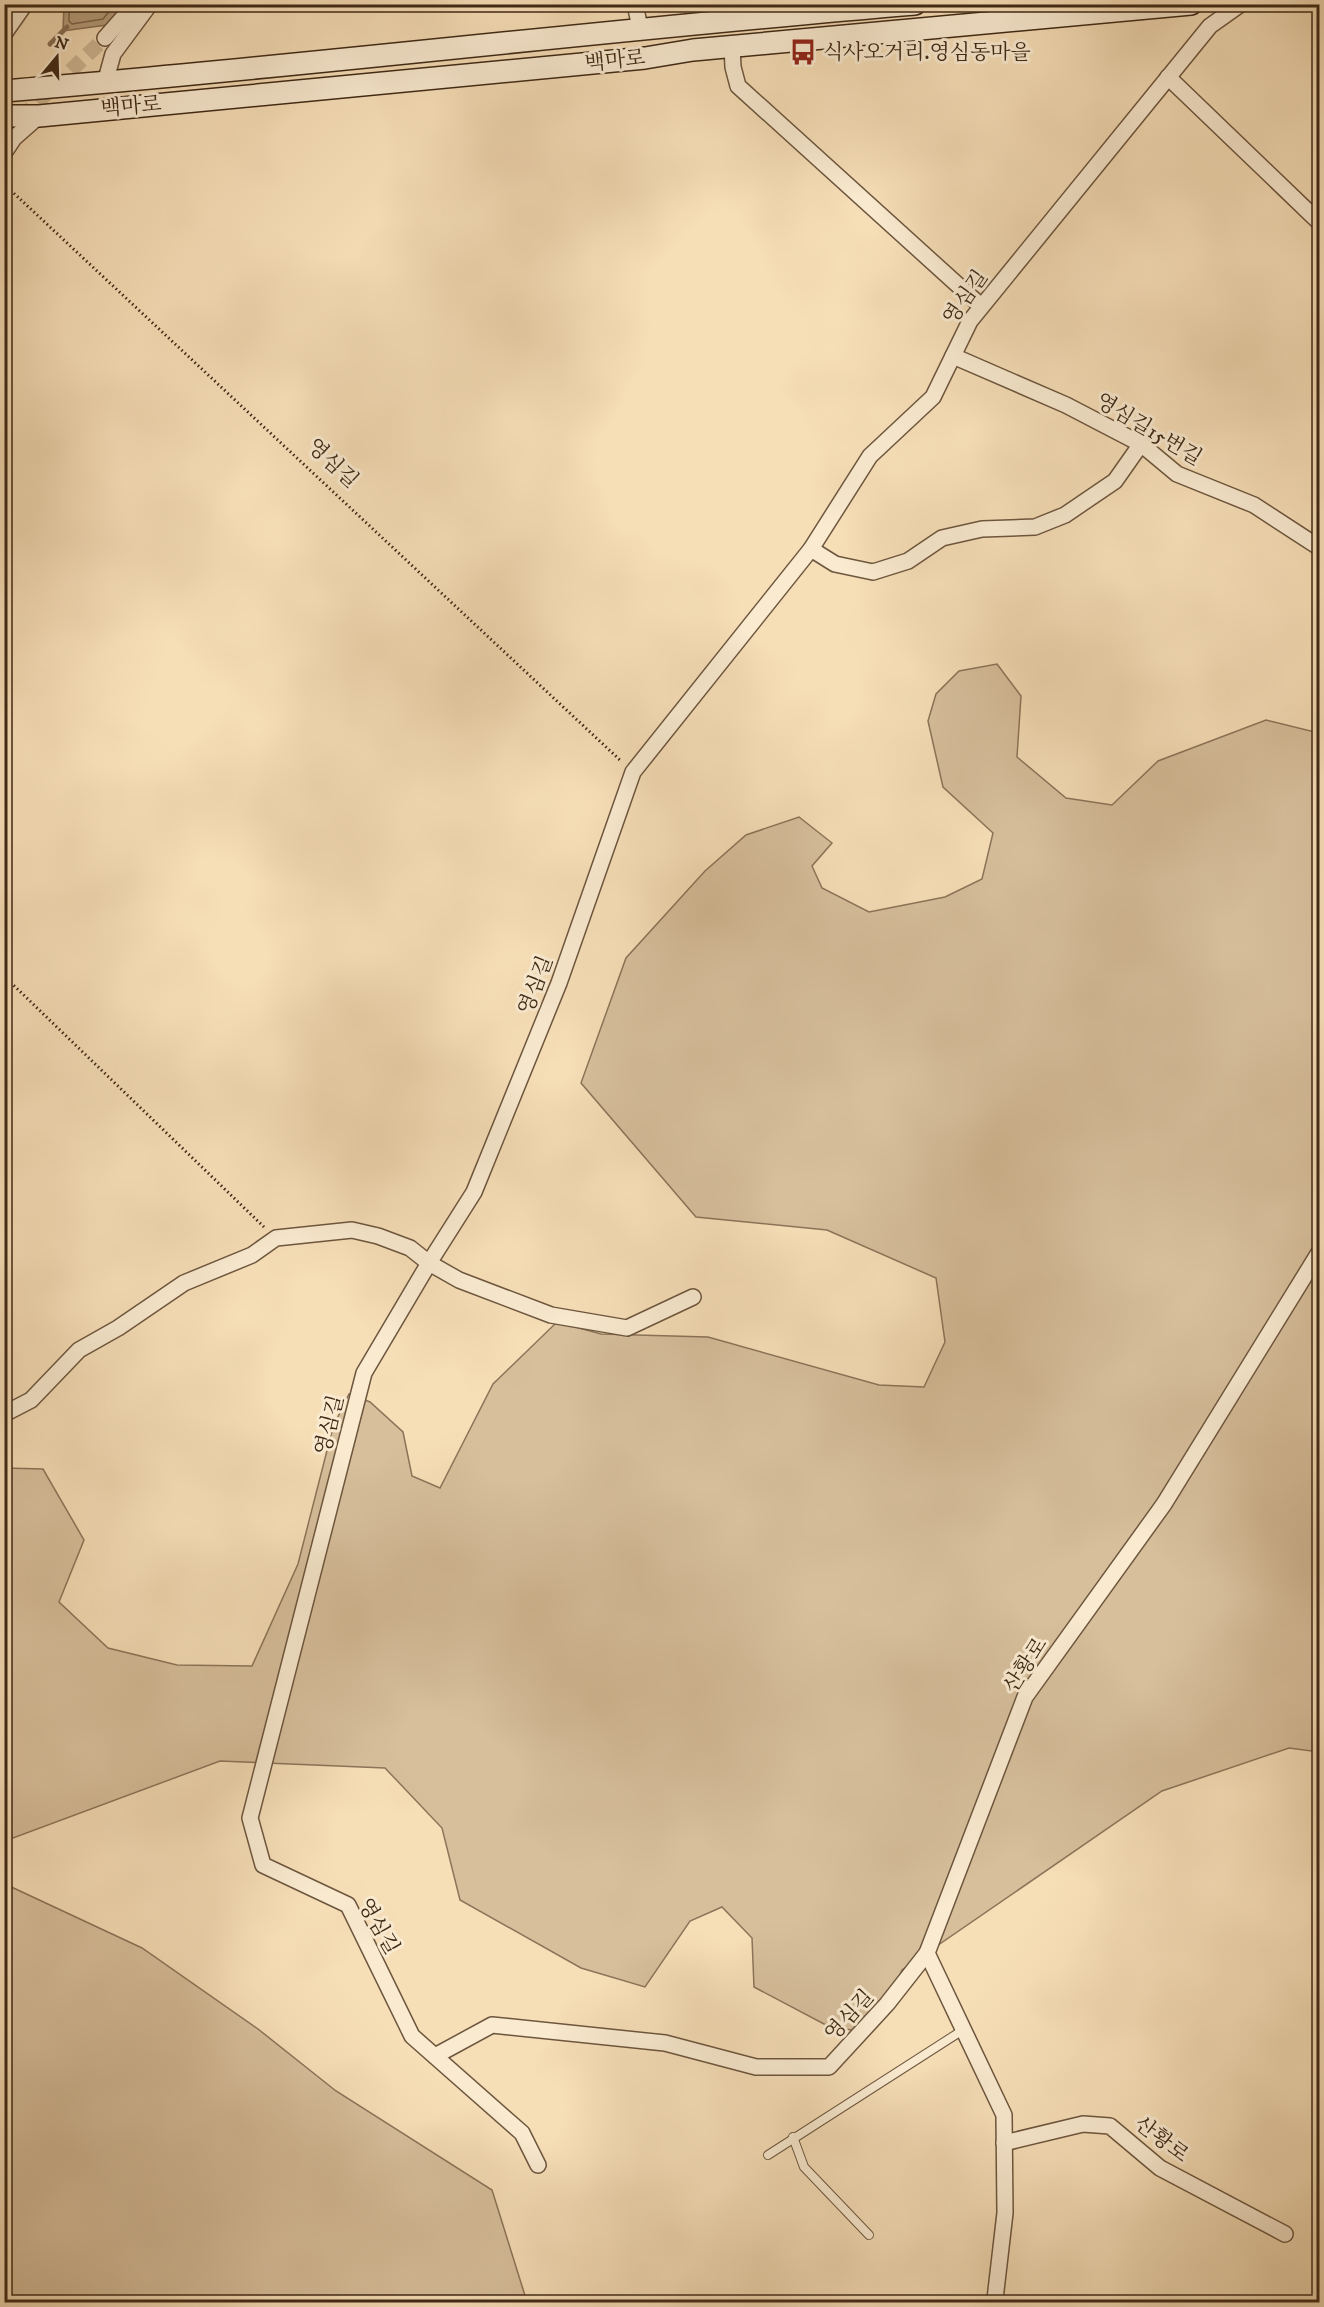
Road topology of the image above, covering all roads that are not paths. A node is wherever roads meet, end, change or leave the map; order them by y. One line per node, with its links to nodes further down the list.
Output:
1 (25, 4): 11 (street)
2 (135, 4): 12 (street)
3 (150, 4): 15 (street)
4 (635, 4): 10 (street)
5 (787, 4): 9 (main road)
6 (915, 4): 9 (main road, 백마로)
7 (1191, 4): 13 (main road, 백마로)
8 (1241, 4): 14 (street, 영심길)
9 (756, 17): 10 (main road, 백마로); 13 (main road)
10 (640, 28): 15 (main road, 백마로)
11 (4, 34)
12 (105, 38)
13 (732, 48): 18 (main road, 백마로); 21 (street)
14 (1168, 78): 20 (street); 21 (street, 영심길)
15 (105, 83): 16 (main road, 백마로)
16 (4, 91)
17 (4, 116): 18 (main road, 백마로)
18 (39, 116): 19 (street)
19 (4, 153)
20 (1320, 223)
21 (981, 306): 22 (street, 영심길)
22 (952, 356): 23 (street, 영심길15번길); 25 (street, 영심길)
23 (1141, 444): 24 (street, 영심길15번길); 25 (street)
24 (1320, 548)
25 (812, 549): 27 (street, 영심길)
26 (1320, 1251): 30 (street, 산황로)
27 (429, 1263): 28 (street); 29 (street); 32 (street, 영심길)
28 (693, 1297)
29 (4, 1414)
30 (927, 1953): 31 (street); 32 (street, 영심길)
31 (963, 2030): 33 (lane); 34 (street)
32 (435, 2056): 36 (street, 영심길)
33 (793, 2137): 35 (lane); 38 (lane)
34 (1004, 2143): 37 (street, 산황로); 39 (street)
35 (768, 2155)
36 (538, 2165)
37 (1285, 2234)
38 (869, 2235)
39 (993, 2302)

